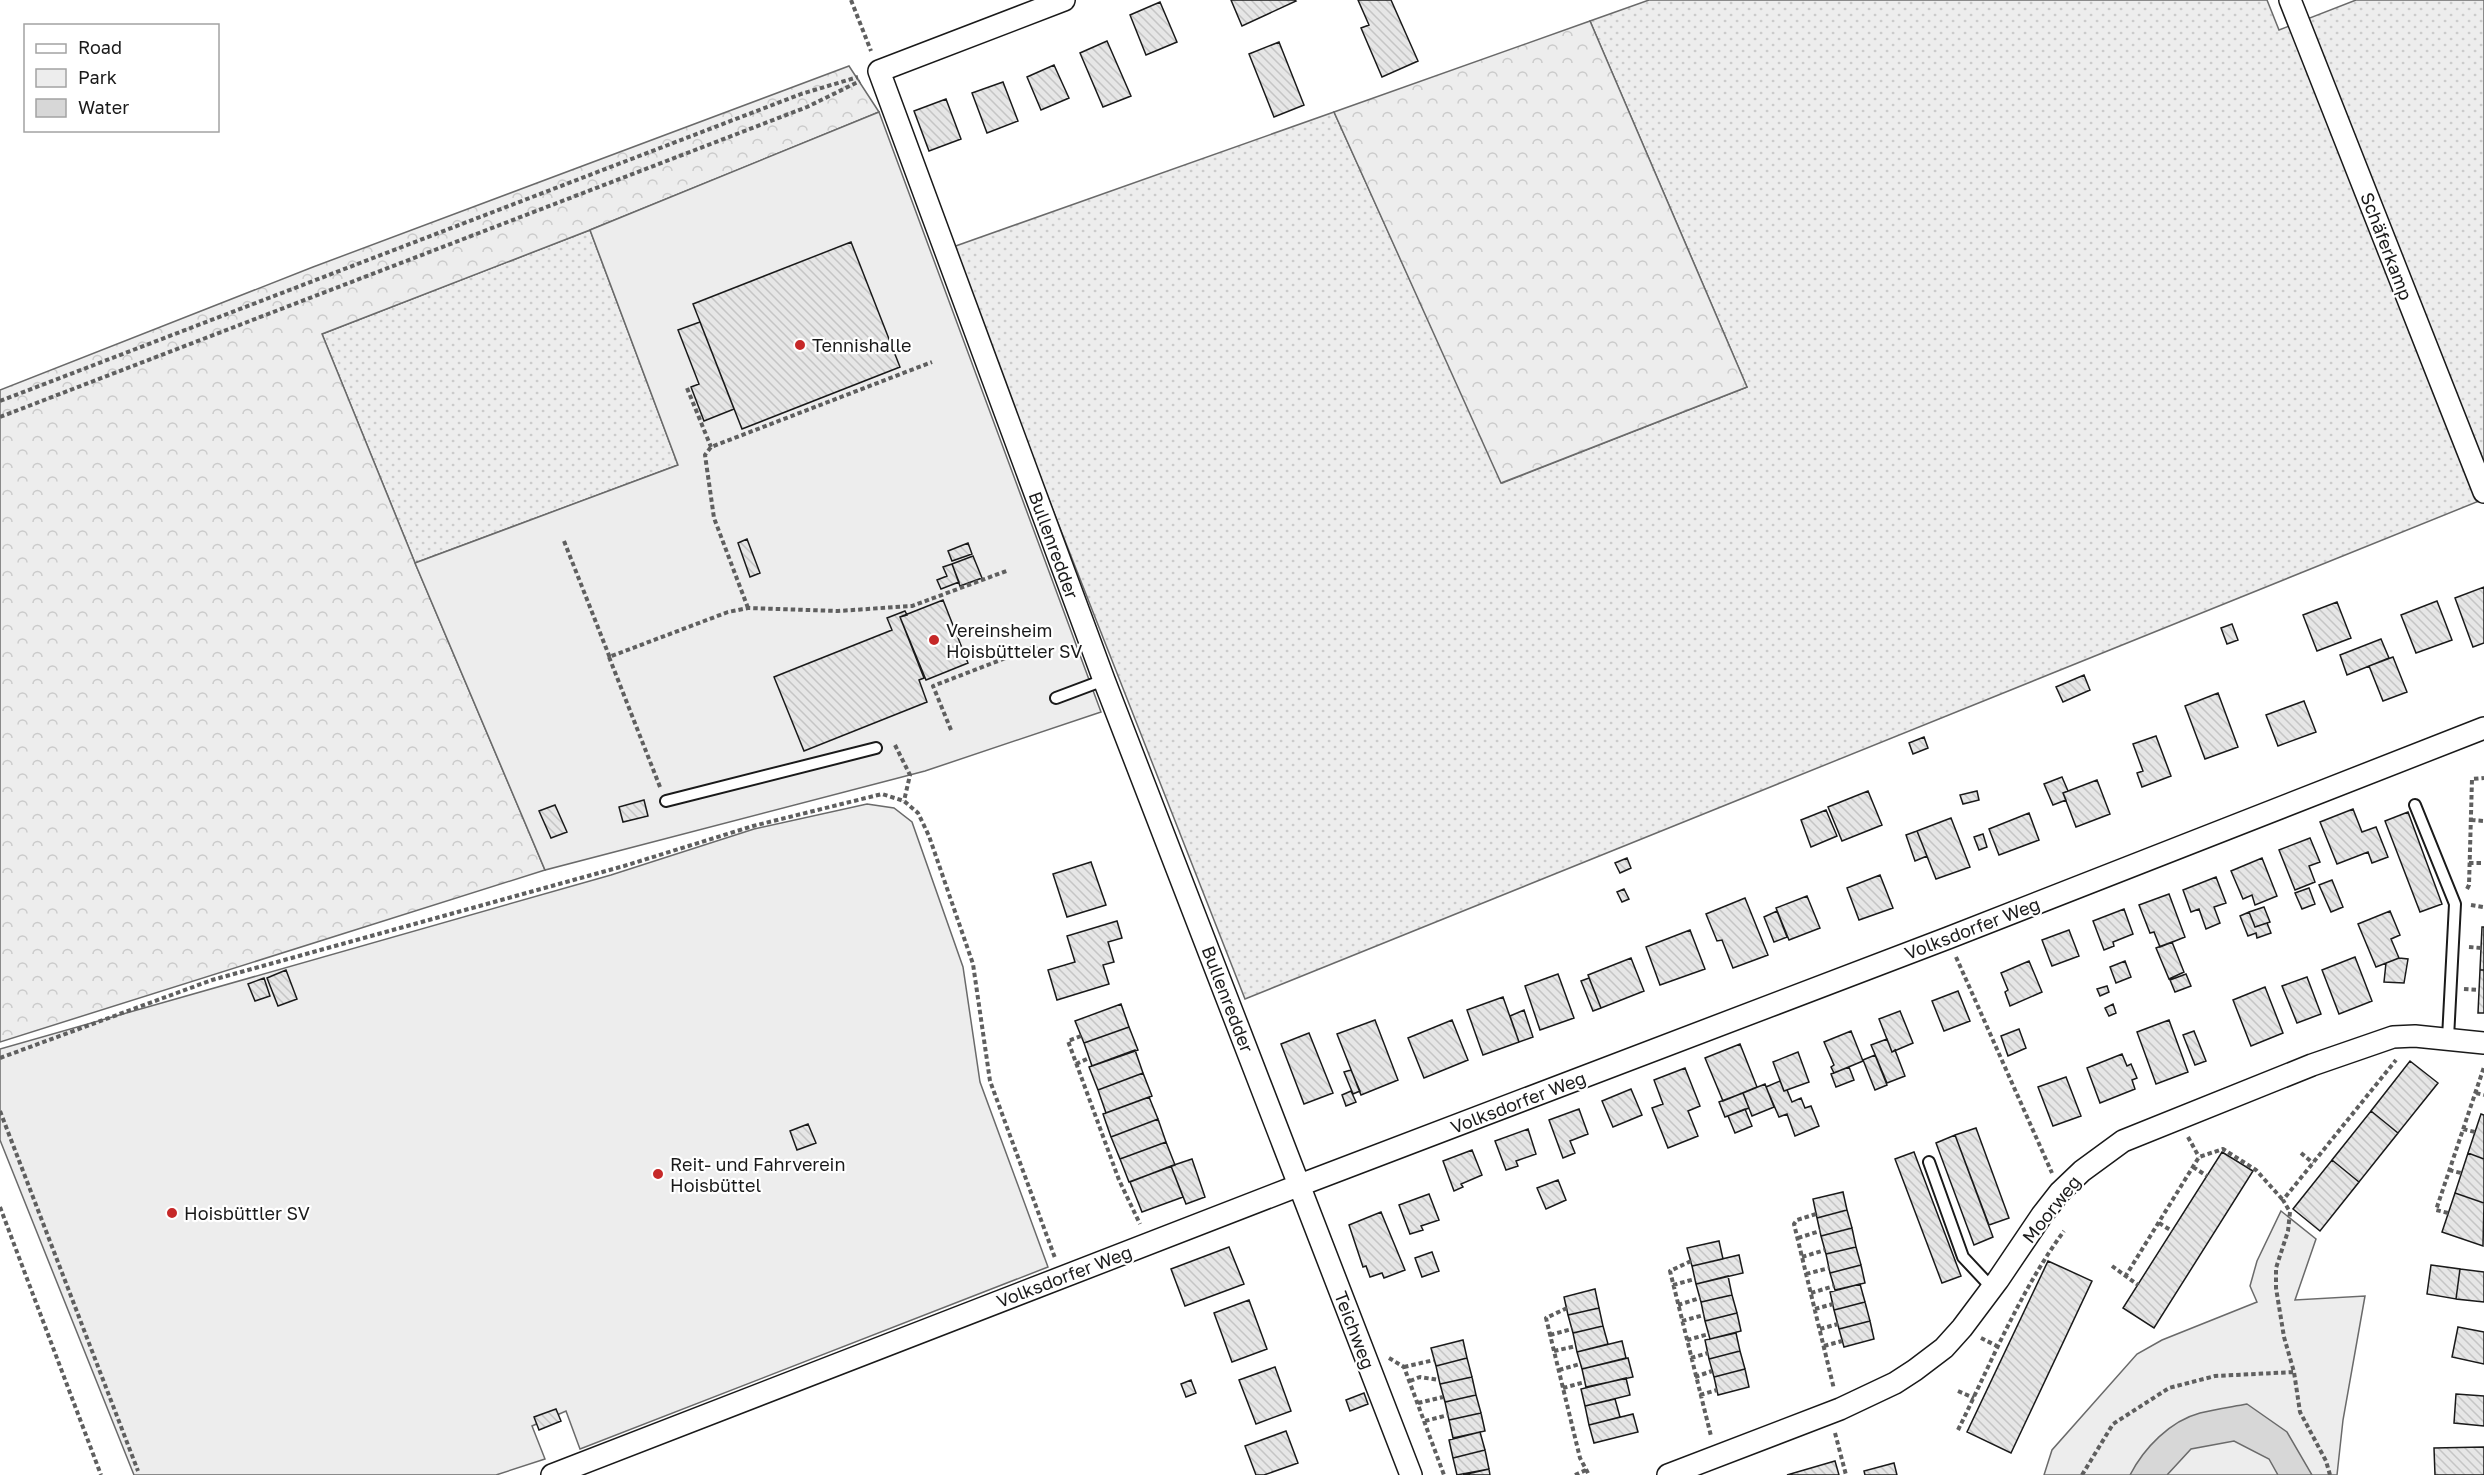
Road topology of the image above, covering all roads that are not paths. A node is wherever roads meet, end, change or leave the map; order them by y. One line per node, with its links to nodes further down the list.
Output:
1 (1064, 0): 4 (street, Bullenredder)
2 (2290, 0): 3 (street, Schäferkamp)
3 (2484, 492)
4 (1104, 680): 5 (lane); 13 (street, Bullenredder)
5 (1056, 698)
6 (2484, 728): 13 (street, Volksdorfer Weg)
7 (876, 748): 8 (lane)
8 (666, 801)
9 (2415, 805): 10 (lane)
10 (2448, 1038): 11 (street, Moorweg); 14 (street, Moorweg)
11 (2484, 1043)
12 (1929, 1162): 14 (lane)
13 (1300, 1185): 15 (street, Volksdorfer Weg); 16 (street, Teichweg)
14 (1992, 1288): 17 (street, Moorweg)
15 (552, 1475)
16 (1411, 1475)
17 (1668, 1475)

